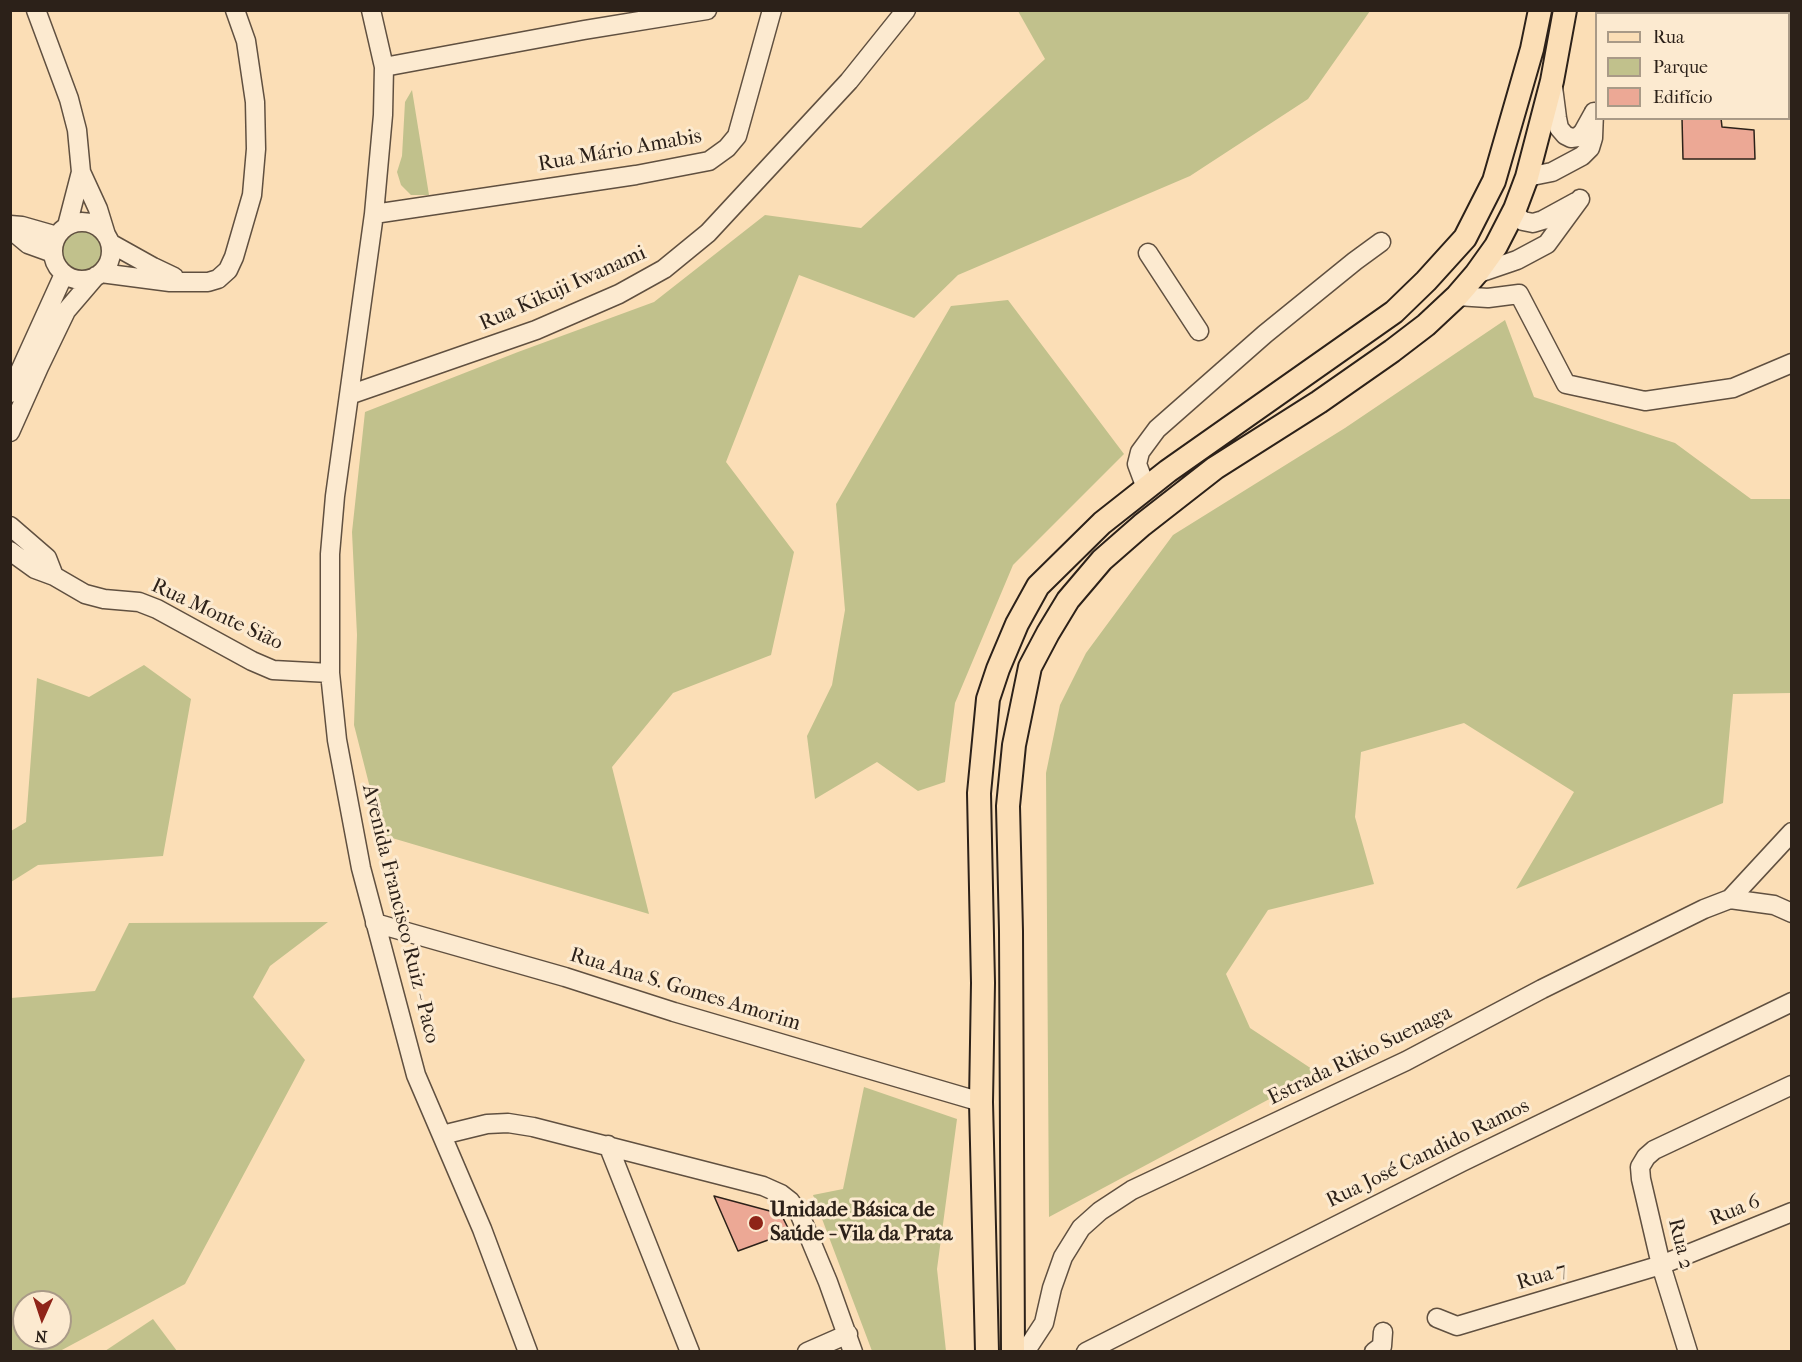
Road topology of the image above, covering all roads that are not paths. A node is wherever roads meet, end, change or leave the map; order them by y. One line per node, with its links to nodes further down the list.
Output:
1 (36, 10): 11 (street)
2 (236, 10): 23 (street)
3 (371, 10): 9 (street, Avenida Francisco Ruiz - Paco)
4 (707, 10): 9 (street)
5 (772, 10): 14 (street, Rua Mário Amabis)
6 (906, 10): 28 (street, Rua Kikuji Iwanami)
7 (1540, 10): 30 (main road)
8 (1565, 10): 10 (main road)
9 (384, 67): 14 (street, Avenida Francisco Ruiz - Paco)
10 (1552, 81): 12 (main road); 12 (street)
11 (81, 172): 16 (street); 17 (street)
12 (1527, 177): 13 (main road)
13 (1515, 209): 21 (main road); 21 (street)
14 (374, 214): 28 (street, Avenida Francisco Ruiz - Paco)
15 (10, 227): 16 (street)
16 (59, 239): 17 (street); 20 (street)
17 (108, 239): 22 (street); 23 (street)
18 (1382, 242): 30 (street)
19 (1148, 254): 25 (street)
20 (64, 274): 22 (street); 27 (street)
21 (1476, 274): 24 (main road)
22 (99, 275): 23 (street); 29 (street)
23 (187, 282)
24 (1457, 296): 26 (street); 53 (main road)
25 (1199, 331)
26 (1791, 363)
27 (10, 393)
28 (349, 394): 34 (street, Avenida Francisco Ruiz - Paco)
29 (10, 432)
30 (1146, 488): 41 (main road)
31 (10, 526): 33 (street, Rua Monte Sião)
32 (10, 551): 33 (street, Rua Monte Sião)
33 (54, 576): 34 (street, Rua Monte Sião)
34 (330, 673): 38 (street, Avenida Francisco Ruiz - Paco)
35 (1791, 832): 36 (street)
36 (1730, 899): 37 (street, Estrada Rikio Suenaga); 54 (street, Estrada Rikio Suenaga)
37 (1791, 914)
38 (375, 923): 41 (street, Rua Ana S. Gomes Amorim); 42 (street, Avenida Francisco Ruiz - Paco)
39 (1791, 1002): 55 (street, Rua José Candido Ramos)
40 (1791, 1085): 45 (street, Rua 2)
41 (981, 1102): 52 (main road)
42 (442, 1135): 43 (street); 49 (street, Avenida Francisco Ruiz - Paco)
43 (608, 1145): 48 (street); 50 (street)
44 (1791, 1212): 45 (street, Rua 6)
45 (1661, 1265): 46 (street, Rua 7); 57 (street, Rua 2)
46 (1437, 1318)
47 (1383, 1332): 56 (street)
48 (850, 1343): 51 (street)
49 (528, 1352)
50 (690, 1352)
51 (807, 1352)
52 (987, 1352)
53 (1013, 1352)
54 (1024, 1352)
55 (1086, 1352)
56 (1374, 1352)
57 (1688, 1352)

